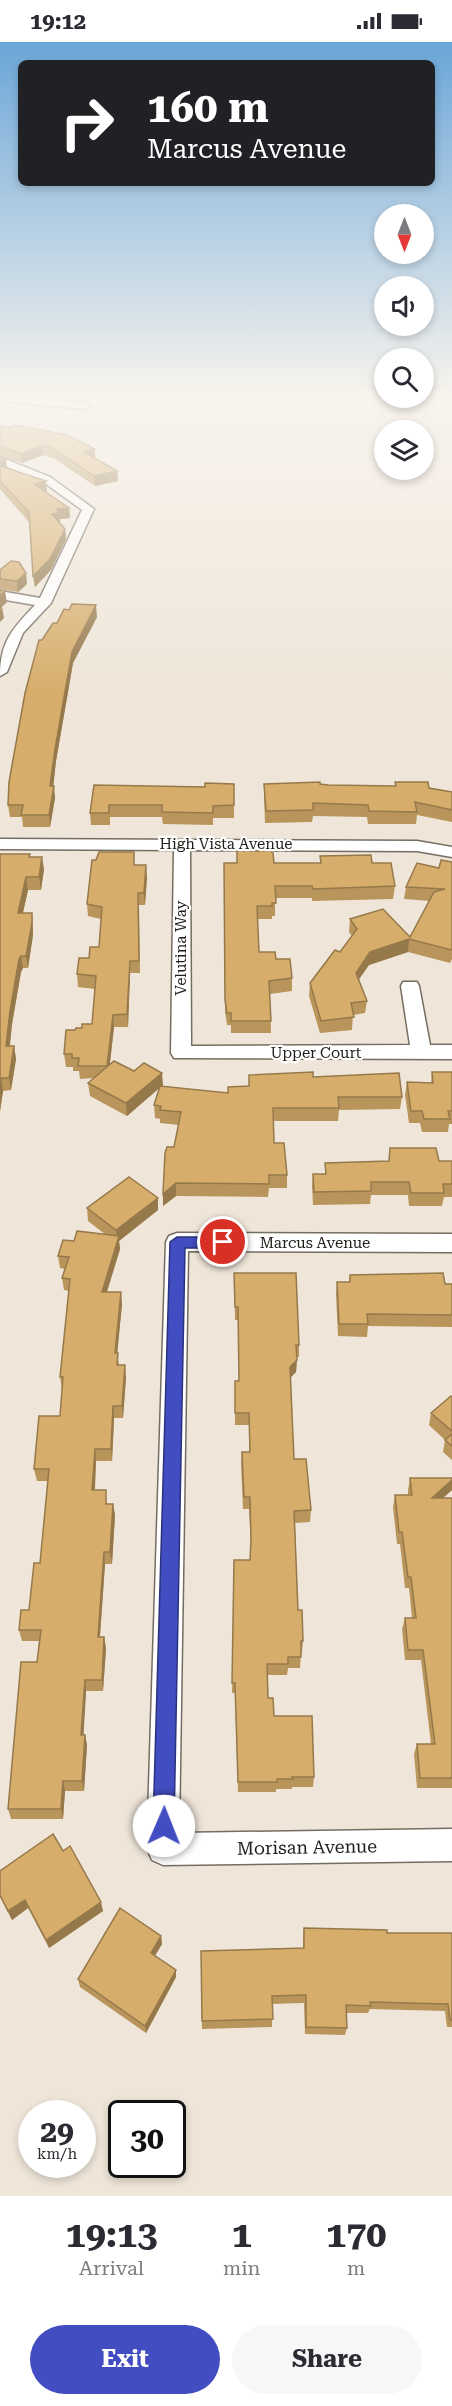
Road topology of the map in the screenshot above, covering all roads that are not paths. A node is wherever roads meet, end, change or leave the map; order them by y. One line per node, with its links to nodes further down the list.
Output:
1 (64, 492): 3 (street)
2 (0, 595): 3 (street)
3 (44, 603): 4 (street)
4 (0, 672)
5 (0, 844): 6 (street, High Vista Avenue)
6 (182, 844): 7 (street, High Vista Avenue); 10 (street, Velutina Way)
7 (452, 852)
8 (410, 986): 11 (street)
9 (452, 1052): 11 (street, Upper Court)
10 (180, 1053): 11 (street, Upper Court)
11 (421, 1053)
12 (452, 1243): 14 (street, Marcus Avenue)
13 (452, 1845): 14 (street, Morisan Avenue)
14 (163, 1850)

